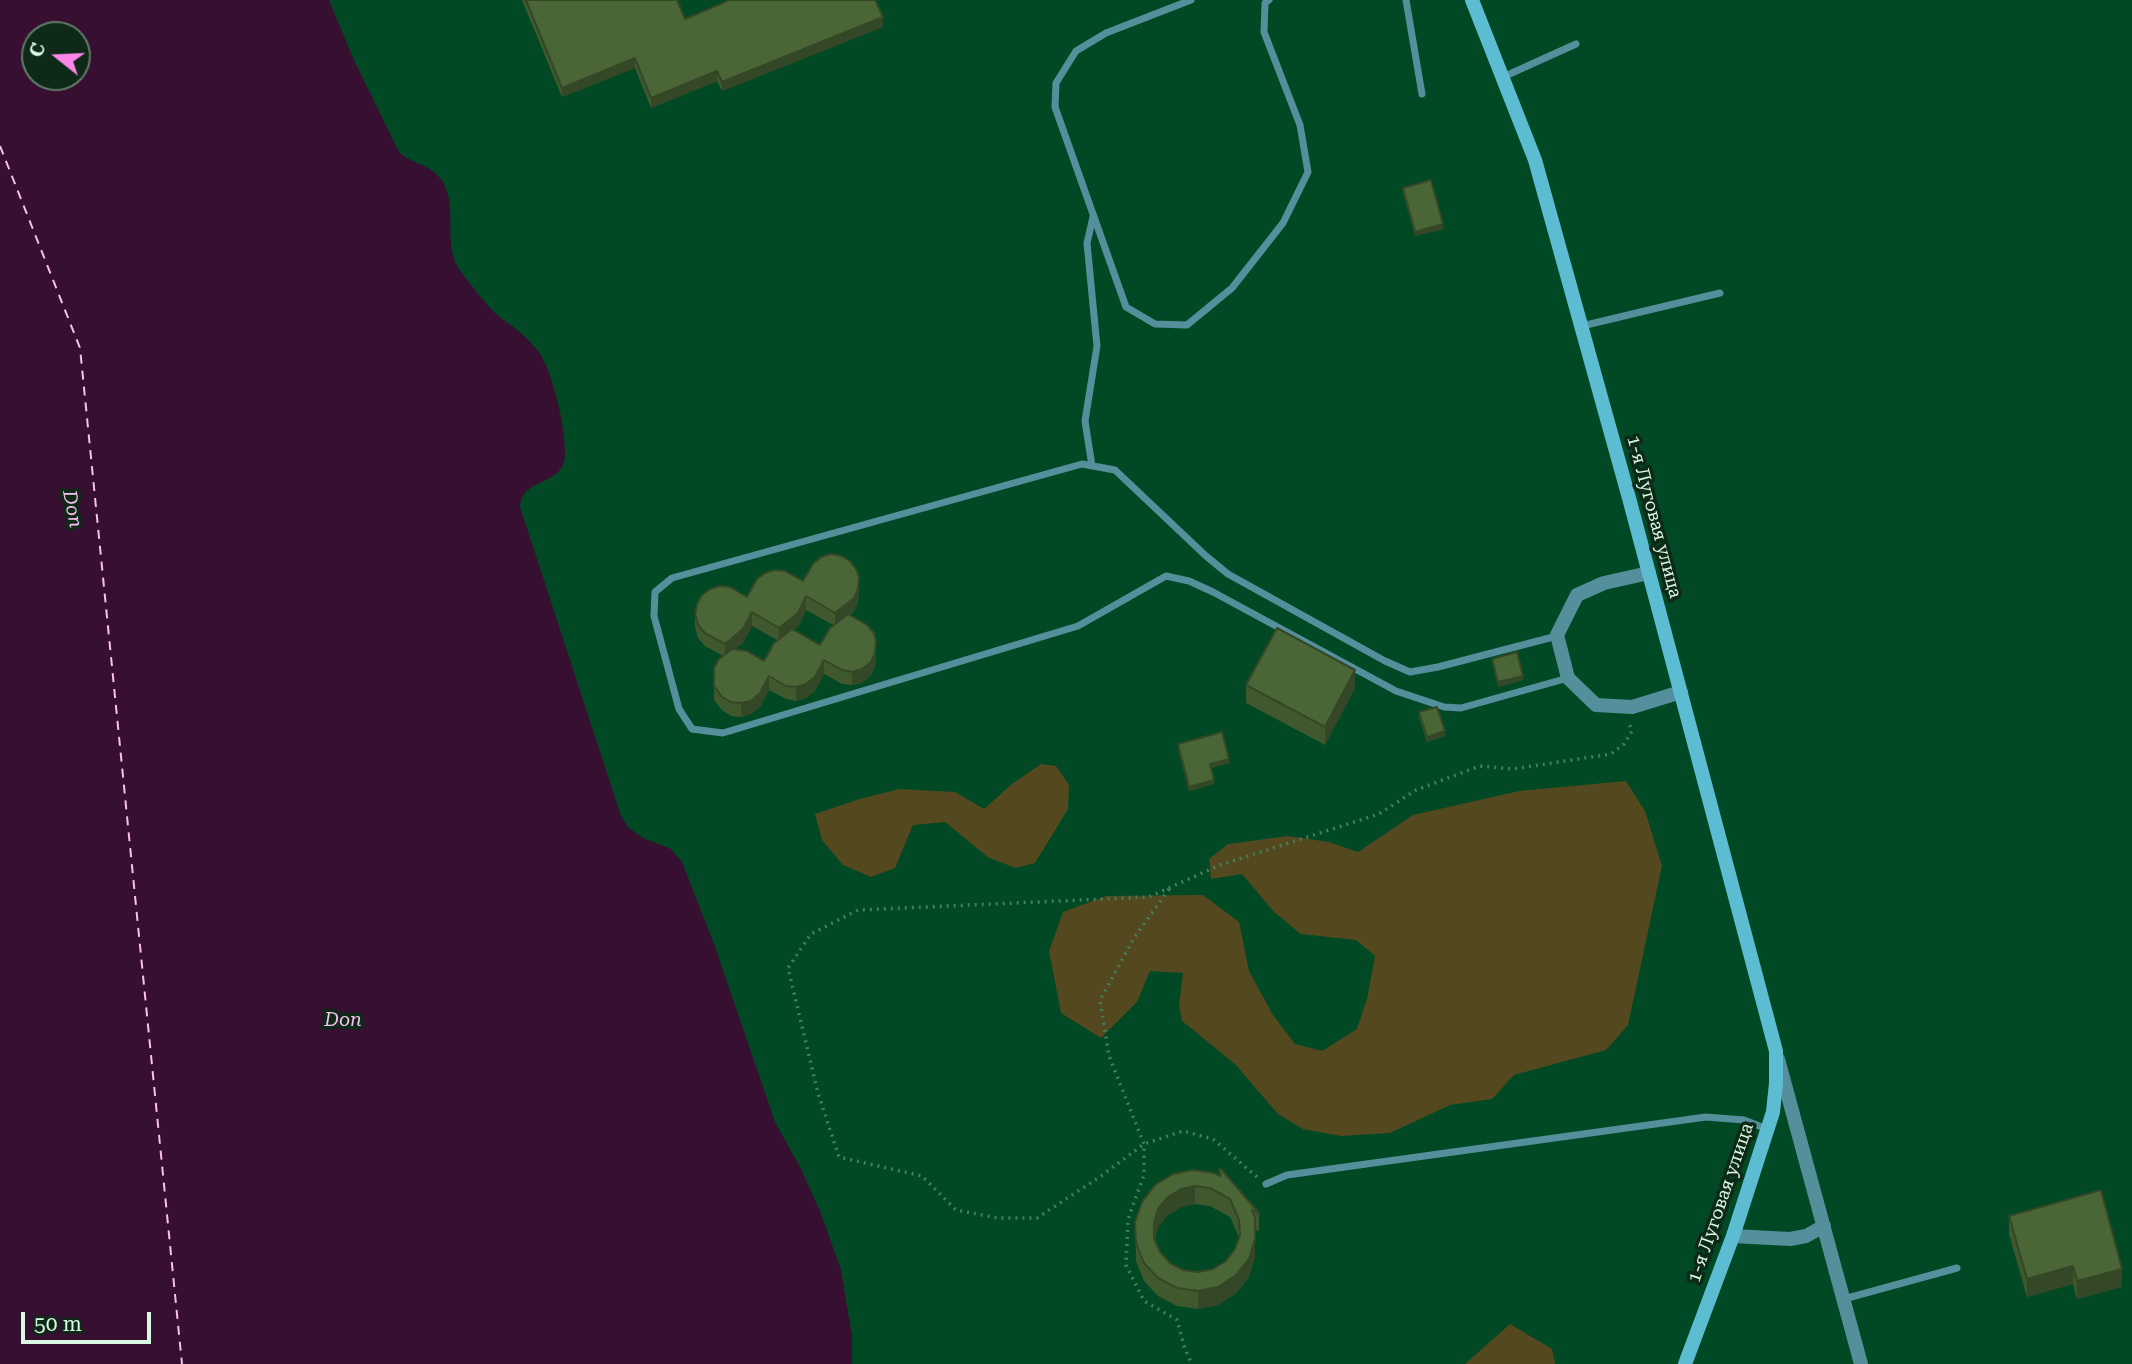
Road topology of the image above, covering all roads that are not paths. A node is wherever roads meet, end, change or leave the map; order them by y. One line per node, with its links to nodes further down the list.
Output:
1 (1191, 0): 8 (lane)
2 (1269, 0): 8 (lane)
3 (1406, 0): 7 (lane)
4 (1472, 0): 6 (main road, 1-я Луговая улица)
5 (1576, 44): 6 (lane)
6 (1502, 78): 10 (main road, 1-я Луговая улица)
7 (1422, 94)
8 (1093, 216): 11 (lane)
9 (1720, 293): 10 (lane)
10 (1581, 326): 12 (main road, 1-я Луговая улица)
11 (1091, 466): 13 (lane); 14 (lane)
12 (1649, 573): 13 (street); 15 (main road, 1-я Луговая улица)
13 (1557, 635): 14 (street)
14 (1567, 678): 15 (street)
15 (1681, 692): 16 (main road, 1-я Луговая улица)
16 (1776, 1051): 17 (main road, 1-я Луговая улица); 19 (street, 1-я Луговая улица)
17 (1767, 1129): 18 (lane); 20 (main road, 1-я Луговая улица)
18 (1266, 1184)
19 (1824, 1226): 20 (street); 22 (street, 1-я Луговая улица)
20 (1733, 1236): 23 (main road, 1-я Луговая улица)
21 (1957, 1268): 22 (lane)
22 (1844, 1299): 24 (street, 1-я Луговая улица)
23 (1685, 1364)
24 (1861, 1364)

